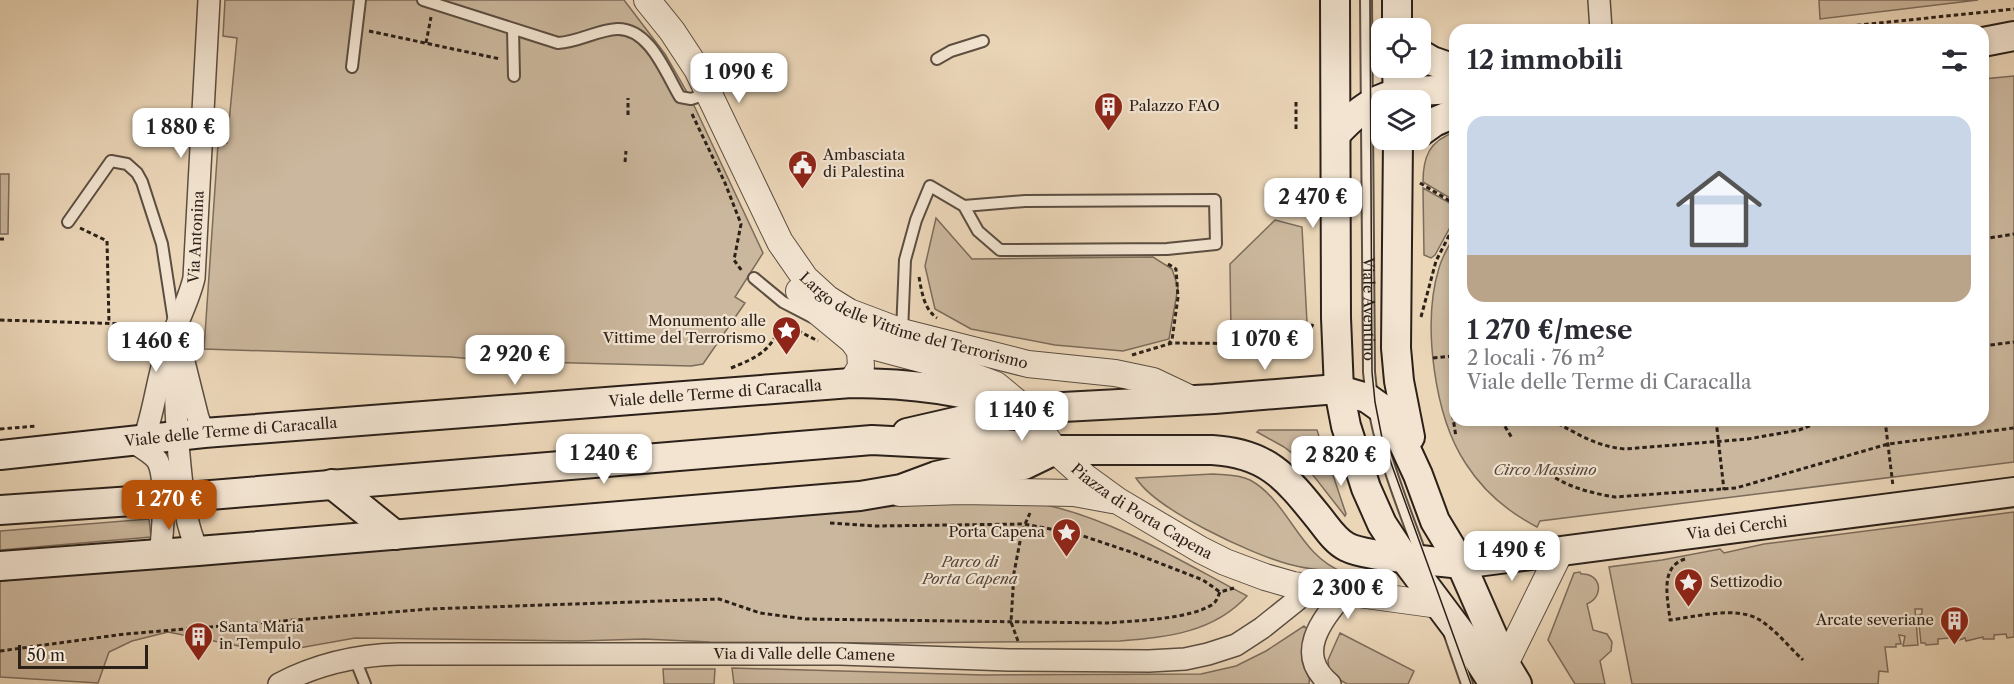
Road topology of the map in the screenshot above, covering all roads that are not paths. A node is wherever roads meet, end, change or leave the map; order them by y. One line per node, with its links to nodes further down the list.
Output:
1 (209, 0): 35 (street, Via Antonina)
2 (360, 0): 19 (lane)
3 (647, 0): 24 (street)
4 (1335, 0): 28 (main road, Viale Aventino)
5 (1365, 0): 25 (lane, Viale Aventino)
6 (1397, 0): 9 (main road)
7 (1599, 0): 10 (street)
8 (429, 2): 11 (lane)
9 (1397, 18)
10 (1601, 24)
11 (513, 29): 21 (lane); 24 (lane)
12 (2014, 36): 14 (main road)
13 (983, 41): 17 (lane)
14 (1989, 42)
15 (1989, 43): 16 (main road)
16 (2014, 43)
17 (938, 59)
18 (1431, 60): 20 (main road)
19 (352, 67)
20 (1449, 67)
21 (514, 76)
22 (1398, 87): 23 (main road); 25 (main road)
23 (1449, 89)
24 (710, 93): 32 (street)
25 (1367, 106): 28 (main road); 41 (lane, Viale Aventino)
26 (1449, 116): 27 (main road)
27 (1431, 124)
28 (1336, 134): 39 (main road, Viale Aventino)
29 (1405, 163): 48 (main road, Viale Aventino)
30 (964, 206): 30 (lane); 36 (lane)
31 (68, 222): 35 (lane)
32 (780, 242): 34 (street, Largo delle Vittime del Terrorismo); 36 (street, Largo delle Vittime del Terrorismo)
33 (754, 278): 34 (lane)
34 (827, 321): 37 (street, Largo delle Vittime del Terrorismo)
35 (175, 325): 43 (street); 44 (street, Via Antonina)
36 (902, 332): 40 (street, Largo delle Vittime del Terrorismo)
37 (853, 342): 38 (street); 42 (street, Largo delle Vittime del Terrorismo)
38 (851, 383): 42 (main road, Viale delle Terme di Caracalla); 43 (main road, Viale delle Terme di Caracalla)
39 (1339, 390): 40 (main road); 41 (main road); 59 (main road)
40 (1191, 399): 42 (main road)
41 (1371, 400): 48 (main road); 59 (lane)
42 (1025, 409): 45 (main road); 46 (street, Largo delle Vittime del Terrorismo)
43 (191, 434): 44 (main road, Viale delle Terme di Caracalla); 52 (street)
44 (137, 440): 47 (main road, Viale delle Terme di Caracalla); 52 (street)
45 (872, 440): 46 (main road); 49 (main road)
46 (1055, 450): 51 (main road); 53 (street, Piazza di Porta Capena); 59 (main road, Piazza di Porta Capena)
47 (0, 454)
48 (1418, 475): 60 (main road)
49 (332, 484): 52 (main road); 55 (main road)
50 (2014, 492): 57 (main road, Via dei Cerchi)
51 (860, 496): 53 (street); 55 (main road)
52 (172, 498): 54 (main road); 56 (street); 58 (street)
53 (1118, 501): 62 (street, Piazza di Porta Capena)
54 (0, 510)
55 (395, 535): 56 (main road)
56 (198, 551): 58 (main road)
57 (1560, 552): 60 (main road, Via dei Cerchi); 66 (street)
58 (160, 553): 61 (main road)
59 (1414, 560): 60 (main road, Piazza di Porta Capena); 64 (main road)
60 (1461, 564): 66 (main road)
61 (0, 566)
62 (1312, 588): 63 (street, Piazza di Porta Capena); 65 (street, Via di Valle delle Camene)
63 (1345, 592): 64 (street, Piazza di Porta Capena); 69 (street)
64 (1439, 605): 66 (main road)
65 (355, 659): 67 (street, Via di Valle delle Camene); 68 (lane)
66 (1494, 678)
67 (279, 684)
68 (365, 684)
69 (1330, 684)

